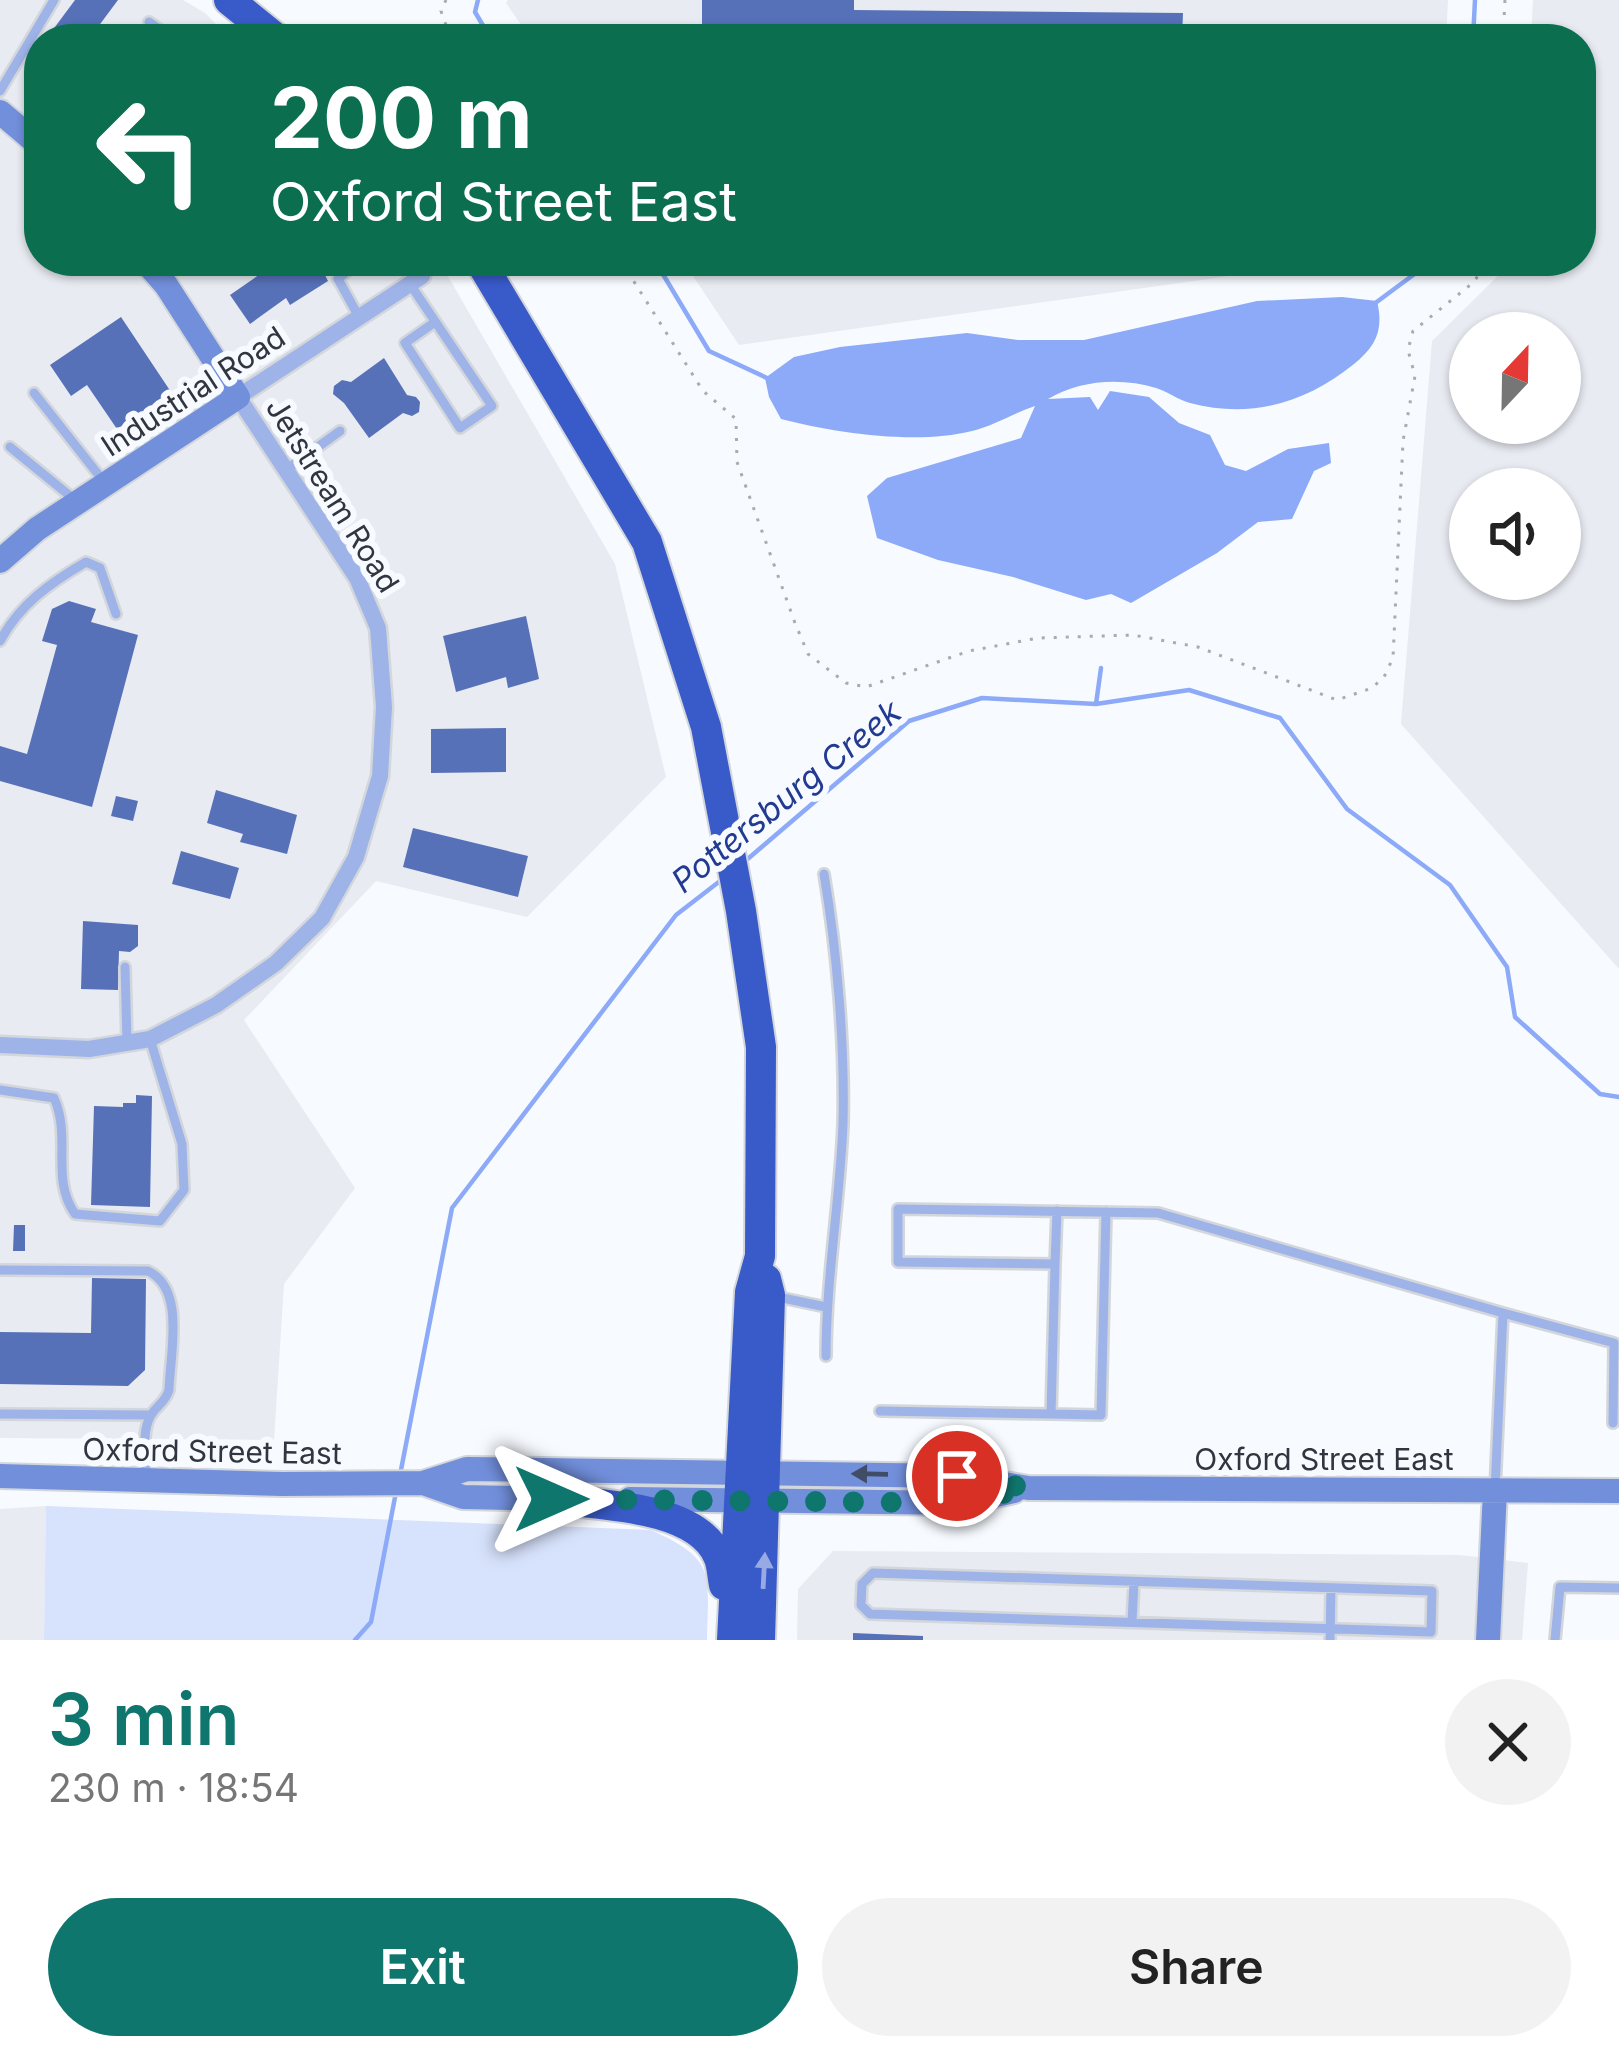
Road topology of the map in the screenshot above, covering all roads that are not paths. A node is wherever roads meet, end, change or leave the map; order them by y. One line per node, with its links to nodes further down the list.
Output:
1 (229, 0): 4 (highway)
2 (148, 22): 3 (lane)
3 (151, 24)
4 (259, 24)
5 (24, 51): 6 (lane)
6 (0, 91)
7 (0, 112): 8 (main road)
8 (24, 133)
9 (156, 276): 16 (main road, Jetstream Road)
10 (342, 276): 13 (lane)
11 (489, 276): 33 (highway)
12 (416, 280): 13 (street, Industrial Road); 14 (lane)
13 (358, 317): 16 (street, Industrial Road)
14 (435, 322): 14 (lane)
15 (34, 393): 20 (lane)
16 (238, 397): 19 (street, Jetstream Road); 20 (main road, Industrial Road)
17 (340, 430): 19 (lane)
18 (10, 446): 21 (lane)
19 (286, 470): 27 (street, Jetstream Road)
20 (106, 484): 21 (main road, Industrial Road)
21 (78, 502): 22 (main road, Industrial Road)
22 (0, 561)
23 (116, 614): 24 (lane)
24 (0, 639)
25 (824, 874): 37 (lane)
26 (125, 967): 28 (lane)
27 (150, 1039): 28 (street, Jetstream Road); 30 (lane)
28 (127, 1043): 29 (street, Jetstream Road)
29 (0, 1045)
30 (0, 1090)
31 (1057, 1211): 32 (lane); 34 (lane); 34 (lane)
32 (1106, 1212): 38 (lane); 42 (lane)
33 (760, 1256): 36 (highway); 48 (highway)
34 (1055, 1264): 42 (lane)
35 (0, 1270): 43 (lane)
36 (770, 1295): 37 (lane); 48 (highway)
37 (826, 1307): 39 (lane)
38 (1503, 1312): 44 (lane); 49 (lane)
39 (826, 1356)
40 (880, 1411): 42 (lane)
41 (0, 1414): 43 (lane)
42 (1051, 1414)
43 (151, 1415): 46 (lane)
44 (1613, 1423)
45 (0, 1476): 46 (main road, Oxford Street East)
46 (146, 1480): 47 (main road, Oxford Street East)
47 (423, 1483): 48 (main road, Oxford Street East); 51 (main road, Oxford Street East)
48 (753, 1486): 49 (main road, Oxford Street East); 51 (main road, Oxford Street East); 57 (highway)
49 (1495, 1490): 50 (main road, Oxford Street East); 58 (main road)
50 (1619, 1491)
51 (551, 1499): 57 (highway)
52 (1135, 1582): 53 (lane); 55 (lane); 55 (lane)
53 (1331, 1588): 56 (lane); 56 (lane)
54 (1619, 1588): 59 (lane)
55 (1132, 1622): 56 (lane)
56 (1330, 1634)
57 (741, 1636)
58 (1488, 1640)
59 (1555, 1640)

